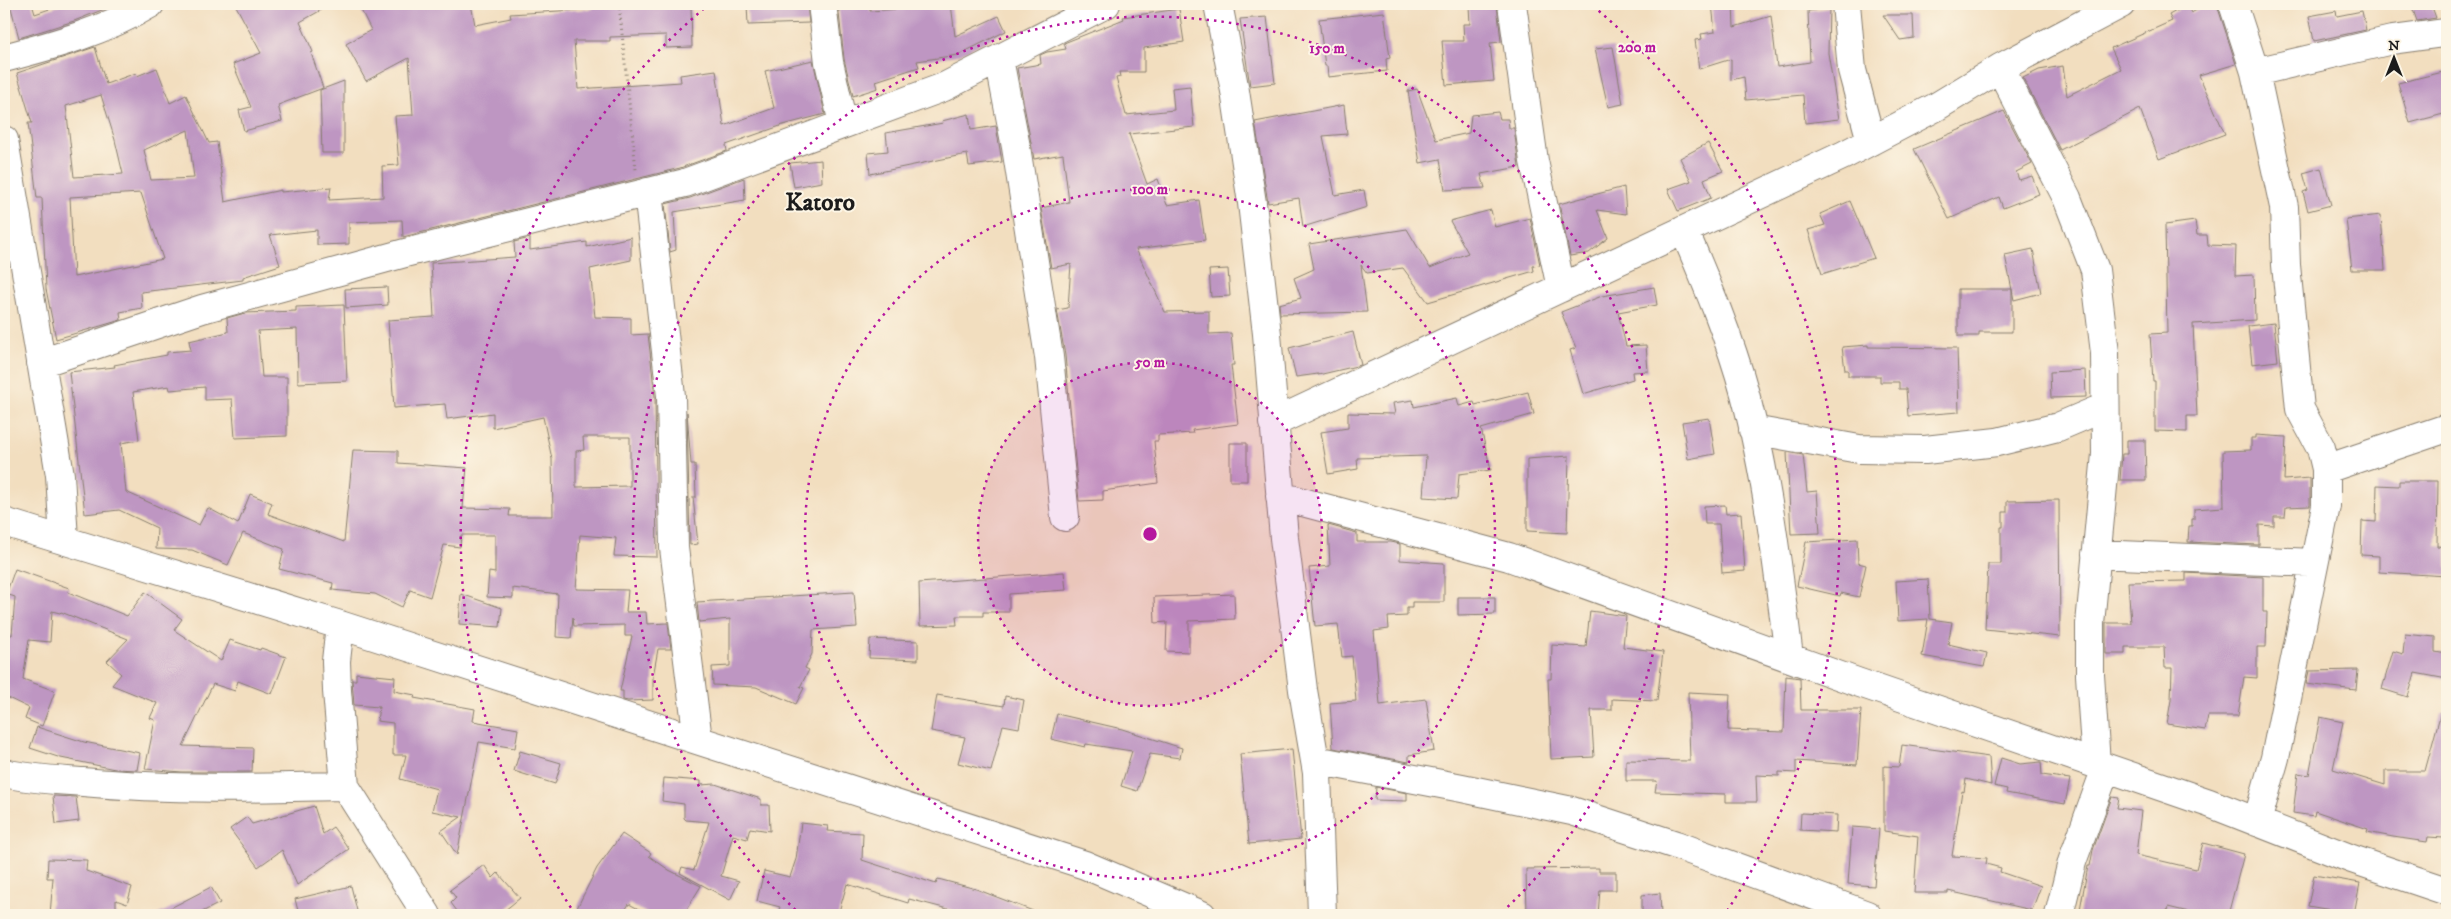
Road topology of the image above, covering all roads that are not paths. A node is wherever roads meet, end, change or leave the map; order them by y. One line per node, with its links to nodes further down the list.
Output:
1 (150, 4): 10 (street)
2 (822, 4): 14 (street)
3 (1106, 4): 11 (street)
4 (1218, 4): 22 (street)
5 (1512, 4): 19 (street)
6 (1846, 4): 16 (street)
7 (2121, 4): 12 (street)
8 (2233, 4): 13 (street)
9 (2444, 33): 13 (street)
10 (4, 58)
11 (999, 59): 14 (street); 27 (street)
12 (2000, 68): 16 (street); 21 (street)
13 (2255, 72): 25 (street)
14 (843, 124): 17 (street)
15 (4, 140): 20 (street)
16 (1871, 141): 18 (street)
17 (648, 192): 20 (street); 34 (street)
18 (1684, 230): 19 (street); 24 (street)
19 (1561, 288): 22 (street)
20 (41, 363): 29 (street)
21 (2105, 407): 24 (street); 30 (street)
22 (1273, 423): 26 (street)
23 (2447, 428): 25 (street)
24 (1753, 430): 33 (street)
25 (2326, 469): 31 (street)
26 (1280, 496): 33 (street); 35 (street)
27 (1065, 517)
28 (4, 522): 29 (street)
29 (64, 539): 32 (street)
30 (2096, 554): 31 (street); 36 (street)
31 (2314, 563): 39 (street)
32 (340, 625): 34 (street); 38 (street)
33 (1789, 657): 36 (street)
34 (698, 740): 42 (street)
35 (1315, 760): 43 (street); 44 (street)
36 (2101, 766): 39 (street); 45 (street)
37 (4, 773): 38 (street)
38 (345, 786): 41 (street)
39 (2258, 822): 40 (street)
40 (2447, 891)
41 (426, 915)
42 (1202, 915)
43 (1322, 915)
44 (1867, 915)
45 (2060, 915)

